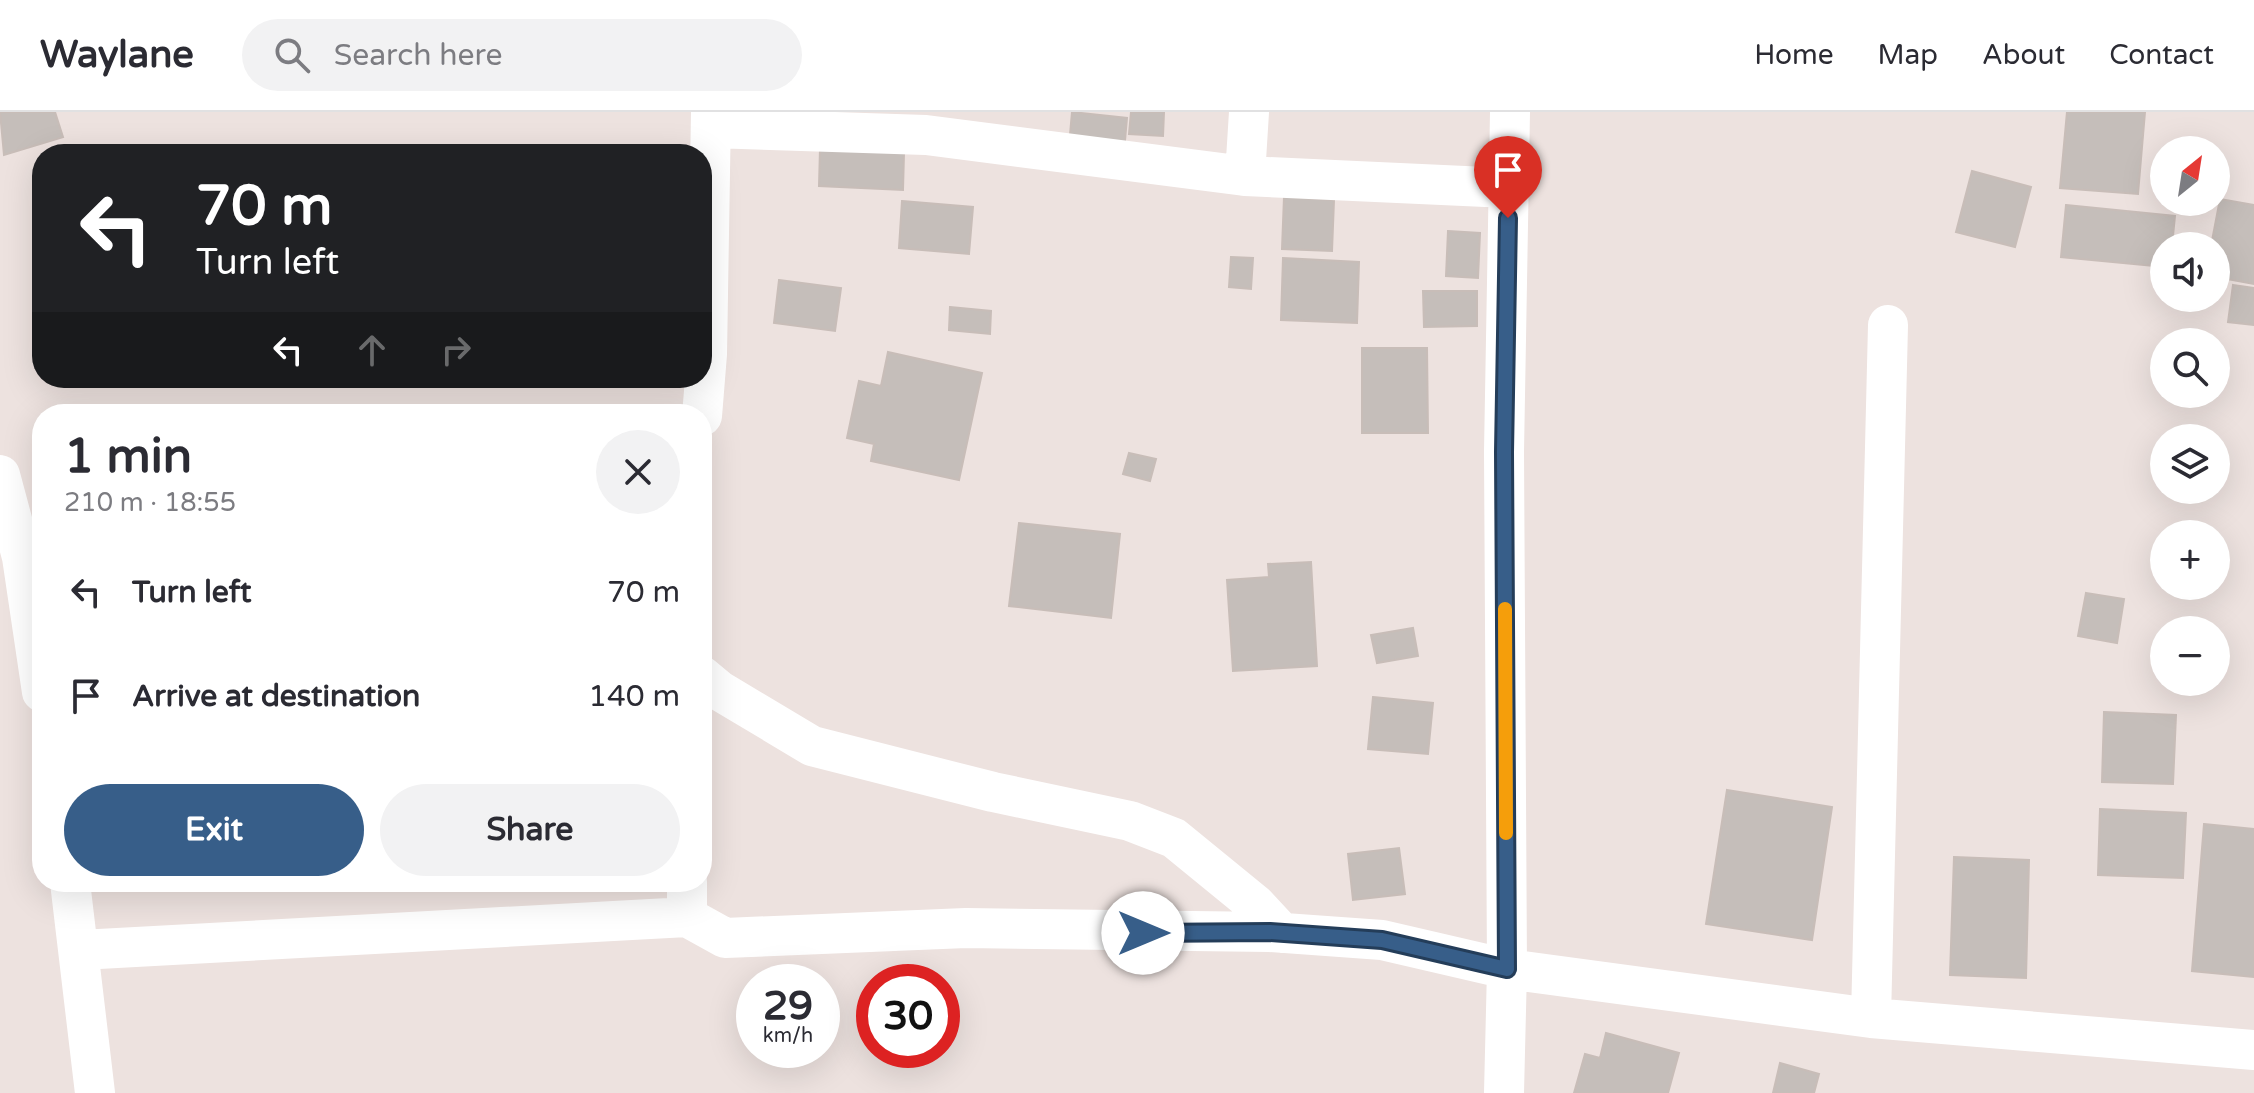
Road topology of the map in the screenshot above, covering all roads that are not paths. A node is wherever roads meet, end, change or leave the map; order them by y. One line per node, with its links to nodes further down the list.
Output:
1 (1249, 112): 5 (street)
2 (1510, 112): 6 (street)
3 (711, 120): 4 (street); 5 (street)
4 (711, 144)
5 (1245, 176): 6 (street)
6 (1508, 188): 15 (street)
7 (1888, 325): 16 (street)
8 (0, 475): 9 (street)
9 (32, 624)
10 (712, 684): 13 (street)
11 (71, 892): 14 (street)
12 (687, 900): 13 (street); 14 (street)
13 (1282, 933): 15 (street)
14 (80, 950): 18 (street)
15 (1507, 969): 16 (street); 19 (street)
16 (1871, 1018): 17 (street)
17 (2254, 1050)
18 (95, 1093)
19 (1504, 1093)

